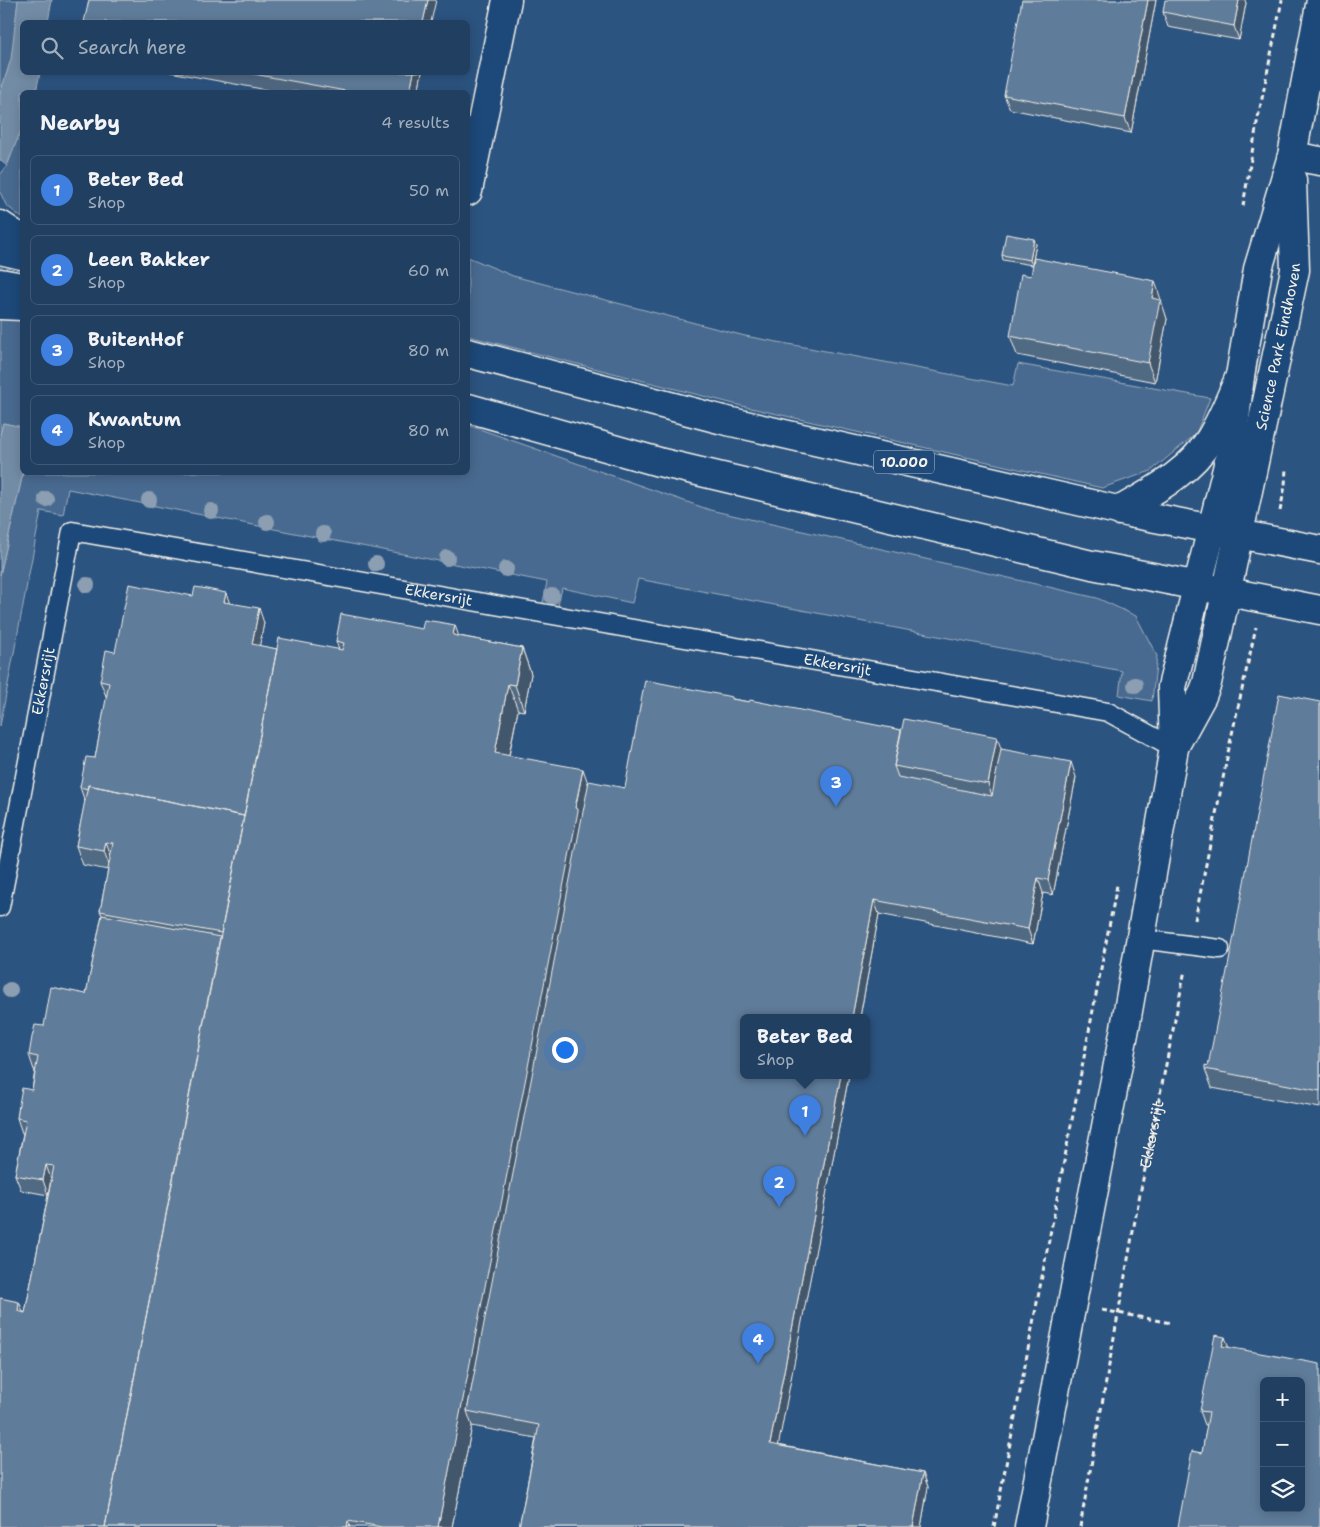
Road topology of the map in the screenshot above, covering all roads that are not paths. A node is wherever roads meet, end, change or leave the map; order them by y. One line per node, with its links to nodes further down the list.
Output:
1 (507, 0): 5 (main road)
2 (1320, 5): 3 (main road, Science Park Eindhoven)
3 (1292, 156): 4 (main road); 15 (main road, Science Park Eindhoven); 19 (main road, Science Park Eindhoven)
4 (1320, 161)
5 (470, 181)
6 (0, 225): 7 (main road)
7 (20, 237)
8 (0, 250): 9 (main road)
9 (20, 255)
10 (0, 283): 11 (main road)
11 (20, 287)
12 (0, 305): 13 (main road)
13 (20, 306)
14 (470, 354): 17 (main road, 10.000)
15 (1240, 376): 17 (main road); 18 (main road, Science Park Eindhoven)
16 (470, 409): 21 (main road)
17 (1127, 512): 18 (main road, 10.000)
18 (1213, 529): 19 (main road, 10.000); 21 (main road)
19 (1240, 534): 20 (main road, 10.000); 22 (main road)
20 (1320, 550)
21 (1198, 585): 22 (main road); 24 (main road)
22 (1226, 591): 23 (main road); 24 (main road)
23 (1320, 610)
24 (1174, 748): 25 (lane, Ekkersrijt); 26 (main road)
25 (0, 906)
26 (1140, 939): 27 (lane); 28 (main road)
27 (1220, 949)
28 (1029, 1527)

